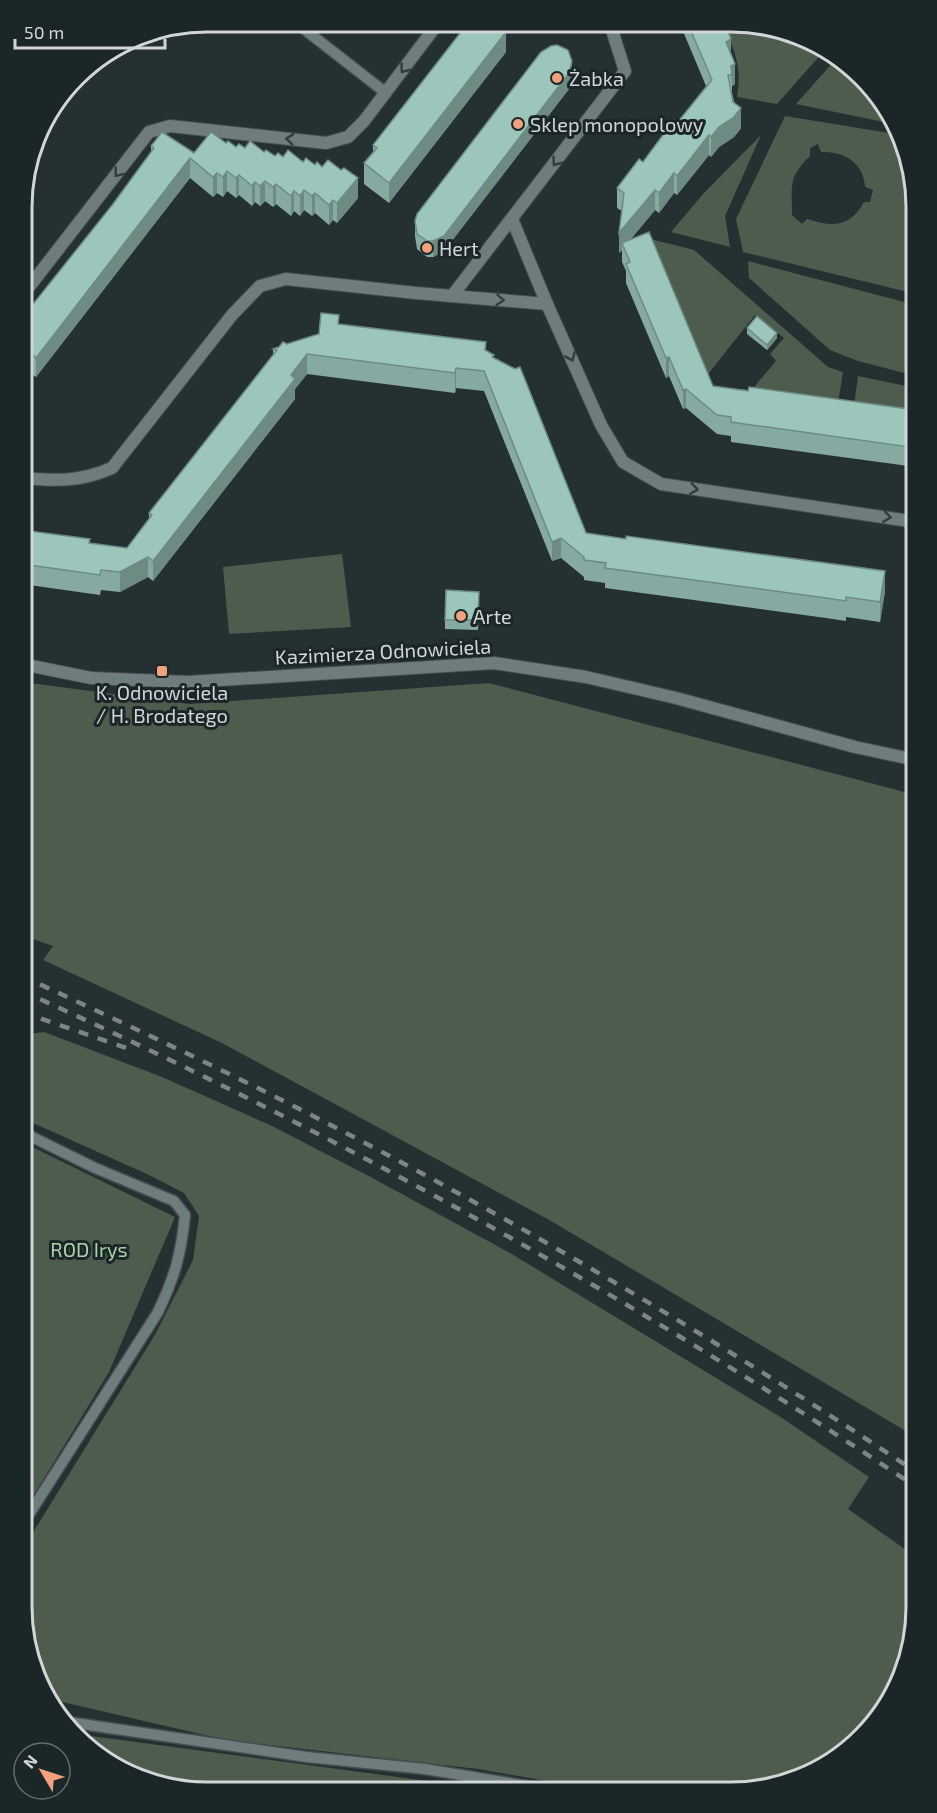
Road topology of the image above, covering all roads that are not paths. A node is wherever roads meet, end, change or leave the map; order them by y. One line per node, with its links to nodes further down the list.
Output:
1 (308, 32): 4 (lane)
2 (432, 32): 4 (street, one-way to 4)
3 (613, 32): 5 (street, one-way to 5)
4 (386, 93): 6 (street, one-way to 6)
5 (512, 219): 7 (street); 8 (street)
6 (32, 283)
7 (452, 296): 8 (street, one-way to 8); 9 (street)
8 (547, 303): 10 (street, one-way to 10)
9 (32, 479)
10 (906, 520)
11 (32, 666): 12 (street, Kazimierza Odnowiciela)
12 (906, 758)
13 (32, 1137): 14 (lane)
14 (32, 1510)
15 (76, 1723): 16 (lane)
16 (507, 1782)

